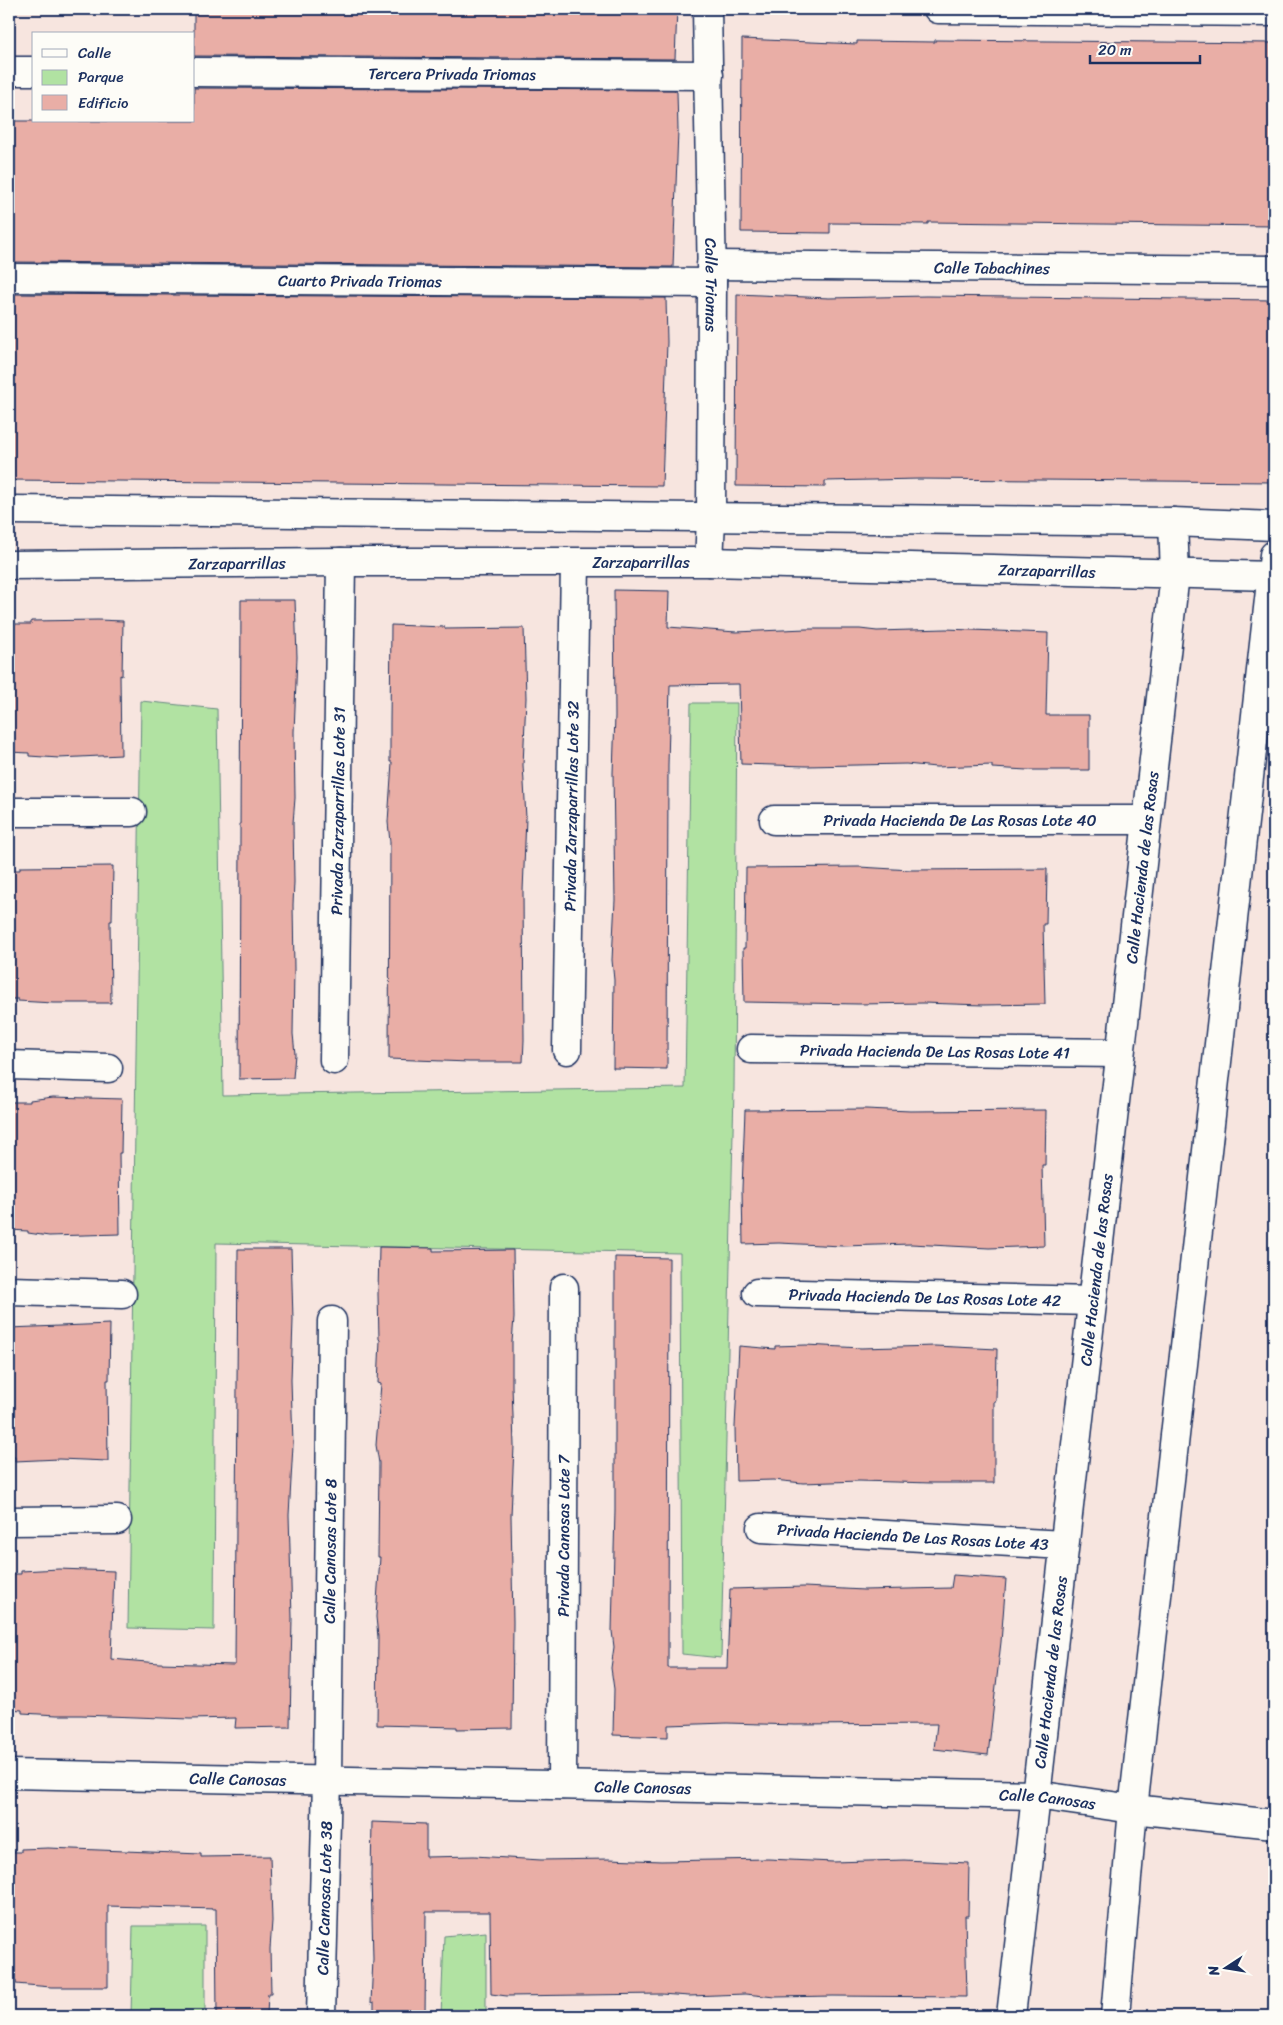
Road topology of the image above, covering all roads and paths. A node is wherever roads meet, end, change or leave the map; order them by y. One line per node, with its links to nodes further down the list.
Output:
1 (707, 9): 7 (street, Calle Triomas)
2 (938, 9): 3 (street)
3 (1274, 12)
4 (9, 71): 5 (street)
5 (32, 71)
6 (195, 72): 7 (street, Tercera Privada Triomas)
7 (709, 75): 9 (street, Calle Triomas)
8 (1274, 270): 9 (street, Calle Tabachines)
9 (711, 274): 10 (street, Cuarto Privada Triomas); 12 (street, Calle Triomas)
10 (9, 278)
11 (9, 510): 12 (street)
12 (711, 518): 13 (street); 16 (street, Calle Triomas)
13 (1173, 522): 14 (street); 20 (street, Calle Hacienda de las Rosas)
14 (1274, 526)
15 (341, 562): 17 (street, Zarzaparrillas); 18 (street, Zarzaparrillas); 28 (street, Privada Zarzaparrillas Lote 31)
16 (709, 562): 17 (street, Zarzaparrillas); 20 (street, Zarzaparrillas)
17 (575, 563): 26 (street, Privada Zarzaparrillas Lote 32)
18 (9, 565)
19 (1274, 569): 20 (street, Zarzaparrillas); 45 (street)
20 (1175, 574): 24 (street, Calle Hacienda de las Rosas)
21 (9, 812): 22 (street)
22 (132, 812)
23 (774, 820): 24 (street, Privada Hacienda De Las Rosas Lote 40)
24 (1146, 820): 27 (street, Calle Hacienda de las Rosas)
25 (751, 1049): 27 (street, Privada Hacienda De Las Rosas Lote 41)
26 (567, 1050)
27 (1120, 1053): 35 (street, Calle Hacienda de las Rosas)
28 (334, 1060)
29 (9, 1065): 30 (street)
30 (108, 1068)
31 (564, 1288): 43 (street, Privada Canosas Lote 7)
32 (9, 1291): 34 (street)
33 (756, 1293): 35 (street, Privada Hacienda De Las Rosas Lote 42)
34 (122, 1294)
35 (1092, 1301): 40 (street, Calle Hacienda de las Rosas)
36 (332, 1321): 42 (street, Calle Canosas Lote 8)
37 (117, 1520): 38 (street)
38 (9, 1521)
39 (761, 1528): 40 (street, Privada Hacienda De Las Rosas Lote 43)
40 (1064, 1545): 44 (street, Calle Hacienda de las Rosas)
41 (9, 1774): 42 (street, Calle Canosas)
42 (327, 1780): 43 (street, Calle Canosas); 47 (street, Calle Canosas Lote 38)
43 (562, 1785): 44 (street, Calle Canosas)
44 (1036, 1795): 45 (street, Calle Canosas); 48 (street, Calle Hacienda de las Rosas)
45 (1133, 1810): 46 (street, Calle Canosas); 49 (street)
46 (1274, 1824)
47 (321, 2016)
48 (1011, 2016)
49 (1115, 2016)

